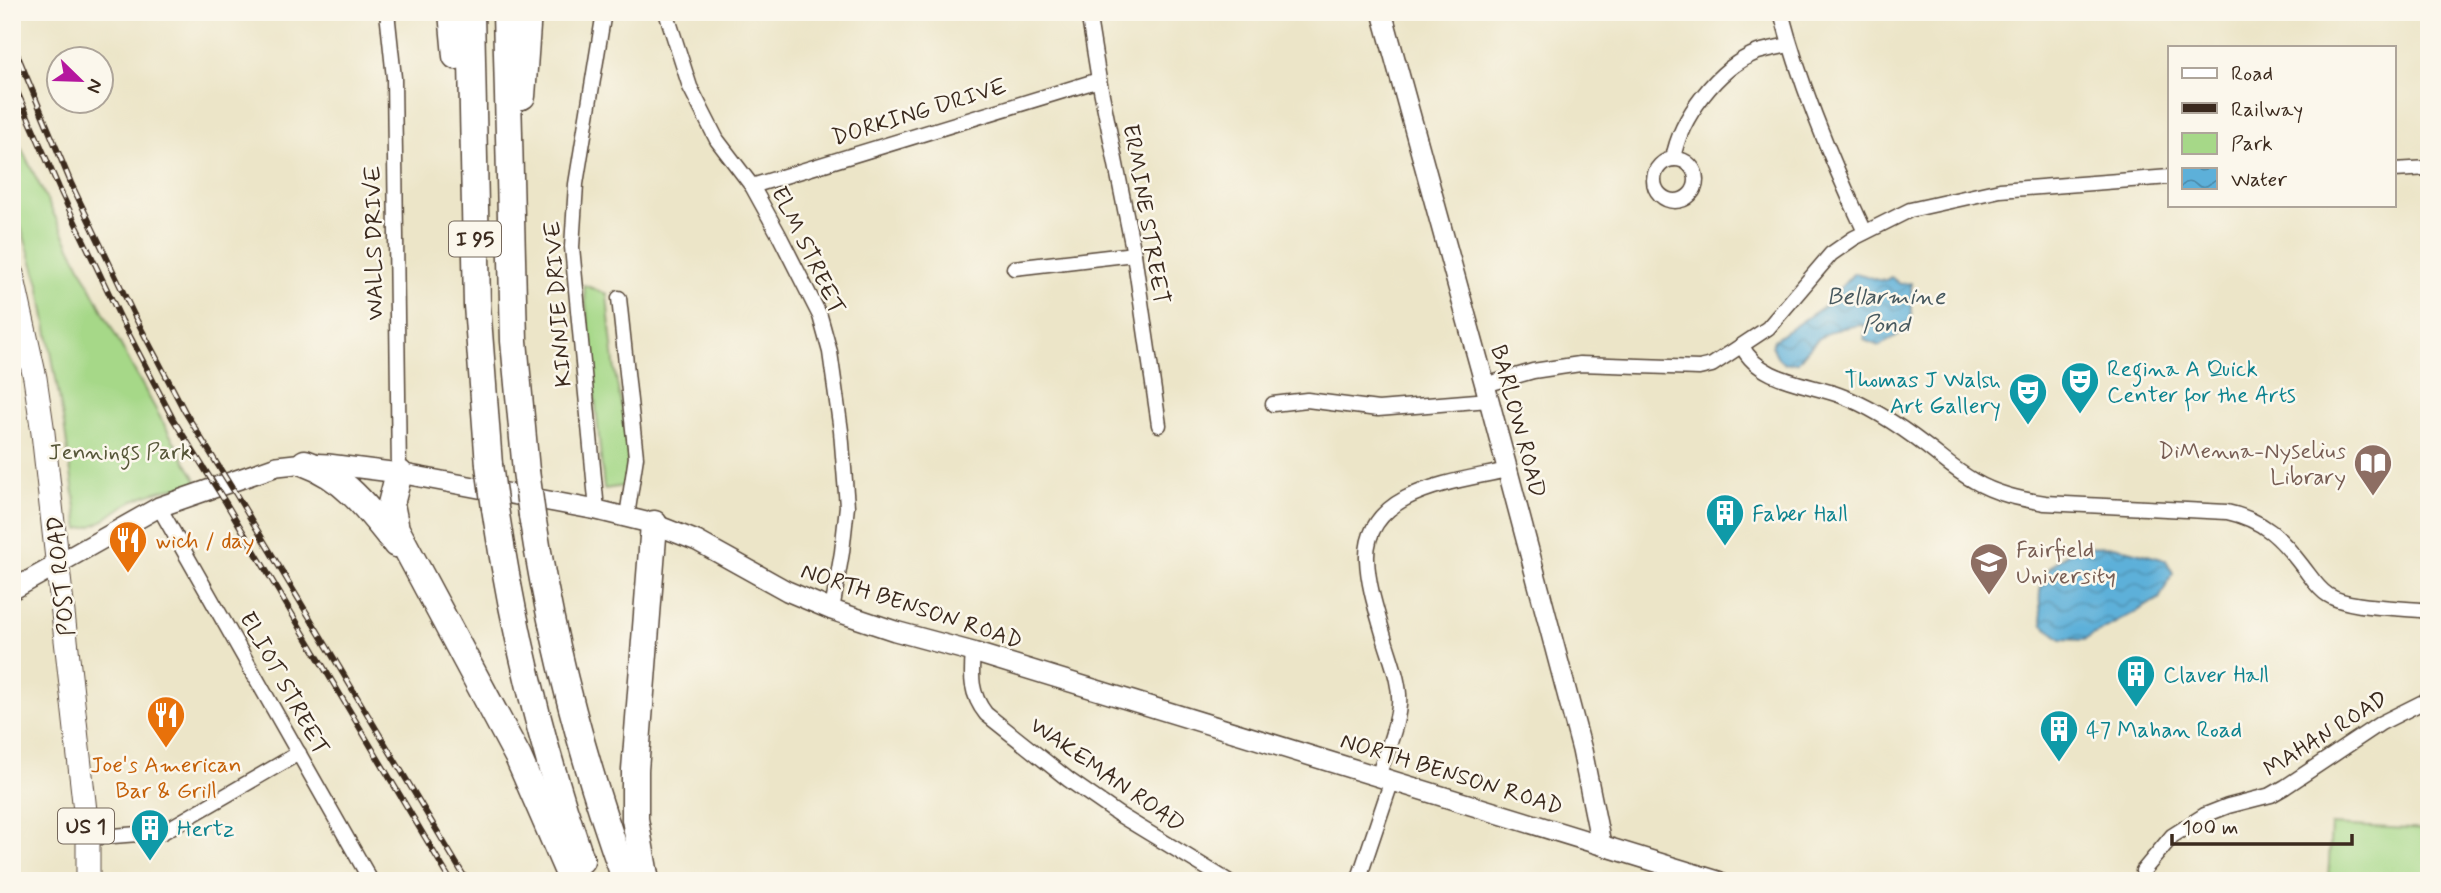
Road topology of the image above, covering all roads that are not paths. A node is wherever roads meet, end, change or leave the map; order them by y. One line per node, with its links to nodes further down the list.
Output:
1 (387, 12): 31 (street, WALLS DRIVE)
2 (452, 12): 21 (highway)
3 (471, 12): 21 (highway, I 95)
4 (506, 12): 20 (highway, I 95)
5 (528, 12): 20 (highway)
6 (604, 12): 33 (street, KINNIE DRIVE)
7 (666, 12): 17 (street, ELM STREET)
8 (1088, 12): 12 (street, ERMINE STREET)
9 (1382, 12): 26 (main road, BARLOW ROAD)
10 (1781, 12): 11 (street)
11 (1790, 44): 13 (street); 18 (street)
12 (1099, 80): 17 (street, DORKING DRIVE); 19 (street, ERMINE STREET)
13 (1673, 159)
14 (2429, 168): 15 (street)
15 (2396, 170)
16 (2168, 177): 18 (street)
17 (752, 186): 39 (street, ELM STREET)
18 (1865, 232): 25 (street)
19 (1134, 254): 22 (street); 28 (street, ERMINE STREET)
20 (511, 255): 52 (highway, I 95, bridge)
21 (475, 260): 51 (highway, I 95, bridge)
22 (1014, 268)
23 (12, 274): 36 (main road, POST ROAD / US 1)
24 (619, 298): 34 (street)
25 (1742, 346): 26 (street); 40 (street)
26 (1487, 393): 27 (street); 30 (main road, BARLOW ROAD)
27 (1273, 404)
28 (1159, 425)
29 (305, 463): 31 (main road, NORTH BENSON ROAD); 32 (main road, NORTH BENSON ROAD); 38 (highway)
30 (1507, 470): 44 (street); 46 (main road, BARLOW ROAD)
31 (400, 473): 33 (main road, NORTH BENSON ROAD); 38 (highway)
32 (159, 507): 36 (main road, NORTH BENSON ROAD); 43 (street, ELIOT STREET)
33 (597, 510): 34 (main road, NORTH BENSON ROAD)
34 (627, 516): 35 (main road, NORTH BENSON ROAD)
35 (654, 524): 39 (main road, NORTH BENSON ROAD); 53 (highway)
36 (59, 563): 37 (main road, NORTH BENSON ROAD); 45 (main road, POST ROAD / US 1)
37 (12, 590)
38 (435, 601): 50 (highway)
39 (832, 610): 41 (main road, NORTH BENSON ROAD)
40 (2429, 611)
41 (973, 652): 44 (main road, NORTH BENSON ROAD); 54 (street, WAKEMAN ROAD)
42 (2429, 699): 47 (street, MAHAN ROAD)
43 (299, 753): 45 (street); 49 (street, ELIOT STREET)
44 (1385, 779): 46 (main road, NORTH BENSON ROAD); 55 (street)
45 (88, 838): 48 (main road, POST ROAD / US 1)
46 (1601, 845): 56 (main road, NORTH BENSON ROAD)
47 (2143, 872)
48 (88, 881)
49 (371, 881)
50 (572, 881)
51 (588, 881)
52 (626, 881)
53 (646, 881)
54 (1228, 881)
55 (1358, 881)
56 (1718, 881)

